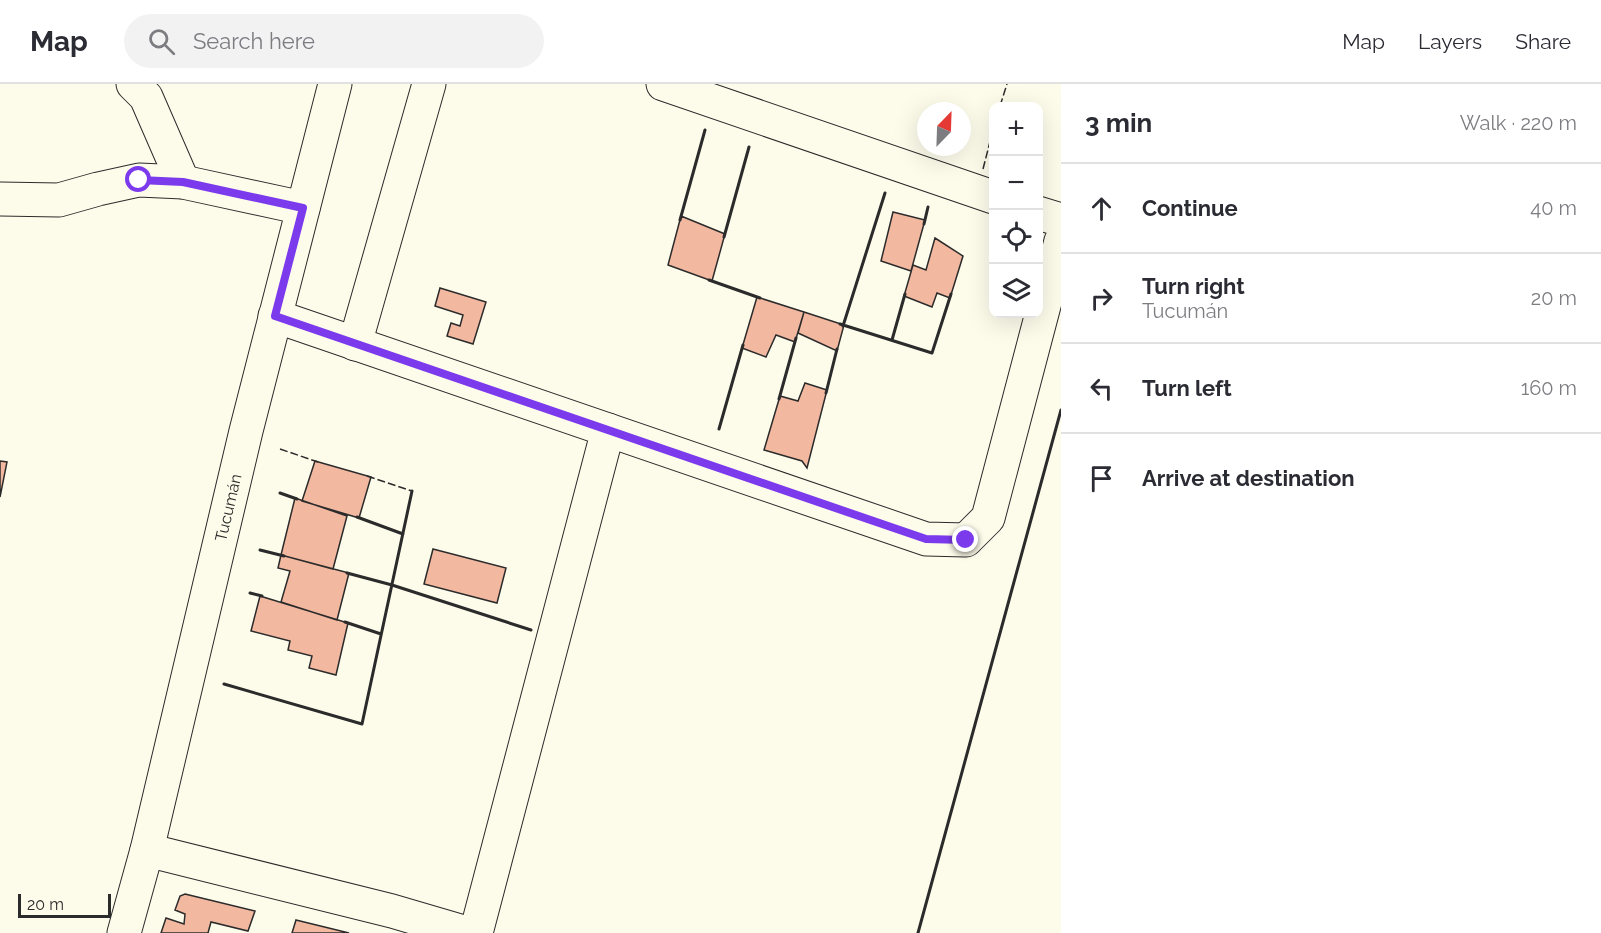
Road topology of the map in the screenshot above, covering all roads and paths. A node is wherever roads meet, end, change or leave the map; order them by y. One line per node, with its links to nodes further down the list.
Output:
1 (133, 84): 5 (street)
2 (335, 84): 8 (street, Tucumán)
3 (429, 84): 13 (street)
4 (663, 84): 6 (street)
5 (183, 182): 7 (street); 8 (street)
6 (989, 196)
7 (0, 199)
8 (303, 208): 12 (street, Tucumán)
9 (1043, 215): 10 (street)
10 (1061, 220)
11 (1061, 241): 14 (street)
12 (275, 316): 13 (street); 15 (street, Tucumán)
13 (355, 344): 14 (street)
14 (608, 430): 18 (street)
15 (147, 850): 16 (street, Tucumán); 17 (street)
16 (124, 933)
17 (467, 933)
18 (476, 933)

